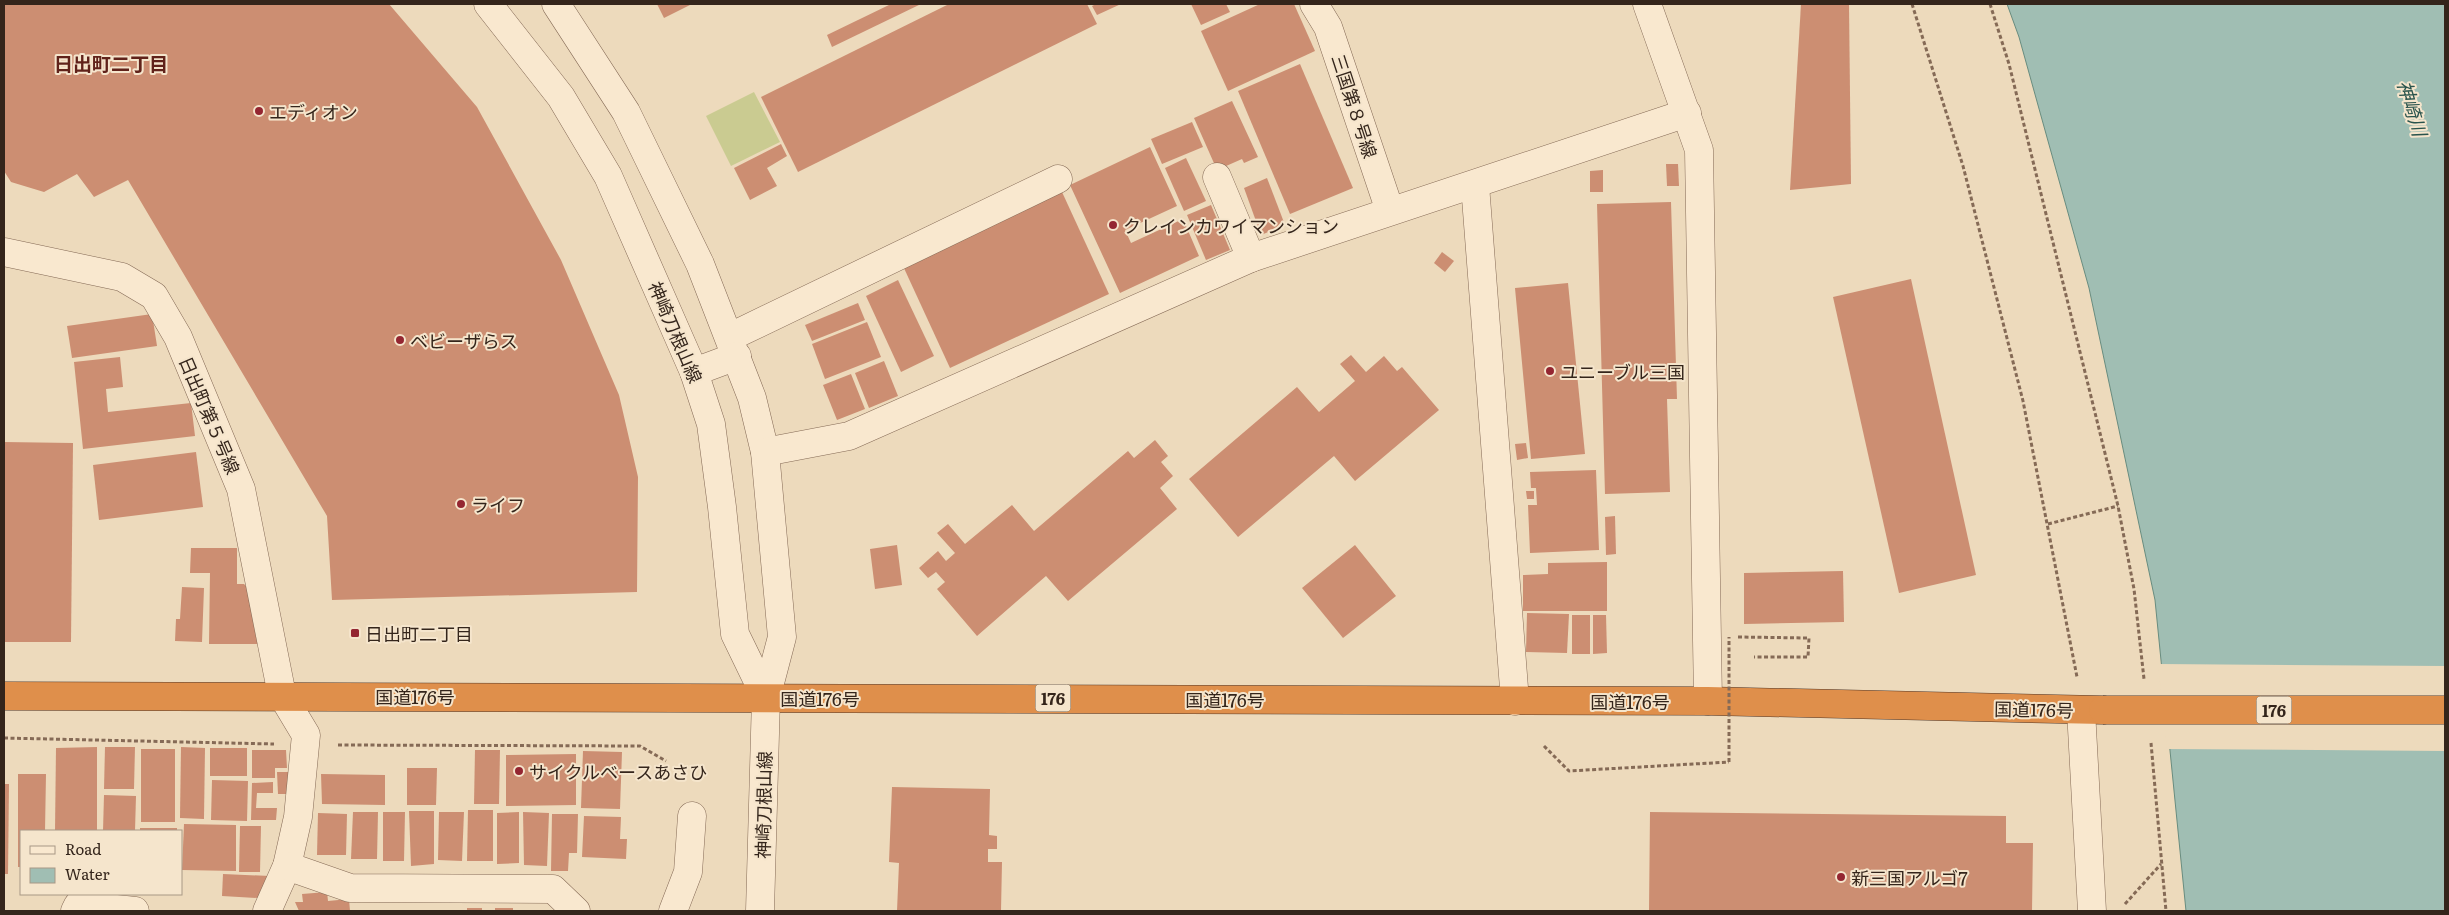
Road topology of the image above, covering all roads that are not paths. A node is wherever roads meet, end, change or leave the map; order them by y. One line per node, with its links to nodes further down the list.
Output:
1 (488, 4): 6 (street, 神崎刀根山線)
2 (496, 4): 6 (street)
3 (556, 4): 14 (street, 神崎刀根山線)
4 (1314, 4): 11 (street, 三国第８号線)
5 (1647, 4): 7 (street)
6 (509, 28): 15 (street, 神崎刀根山線)
7 (1687, 113): 10 (street); 21 (street)
8 (1218, 177): 13 (street)
9 (1058, 180): 14 (street)
10 (1475, 185): 11 (street); 20 (street)
11 (1390, 211): 13 (street)
12 (4, 252): 17 (street, 日出町第５号線)
13 (1251, 258): 16 (street)
14 (734, 346): 15 (street); 16 (street, 神崎刀根山線)
15 (694, 372): 19 (street, 神崎刀根山線)
16 (765, 452): 19 (street, 神崎刀根山線)
17 (282, 695): 18 (highway, 国道176号 / 176); 19 (highway, 国道176号 / 176); 25 (street, 日出町第５号線)
18 (4, 696)
19 (766, 698): 20 (highway, 国道176号 / 176); 31 (street, 神崎刀根山線)
20 (1515, 701): 21 (highway, 国道176号 / 176)
21 (1708, 702): 22 (highway, 国道176号 / 176)
22 (2092, 710): 23 (highway, 国道176号 / 176, bridge); 32 (street)
23 (2445, 710)
24 (692, 816): 30 (street)
25 (287, 866): 28 (street, 日出町第５号線); 29 (street)
26 (75, 911): 27 (street)
27 (135, 911)
28 (268, 911)
29 (576, 911)
30 (674, 911)
31 (760, 911)
32 (2092, 911)

